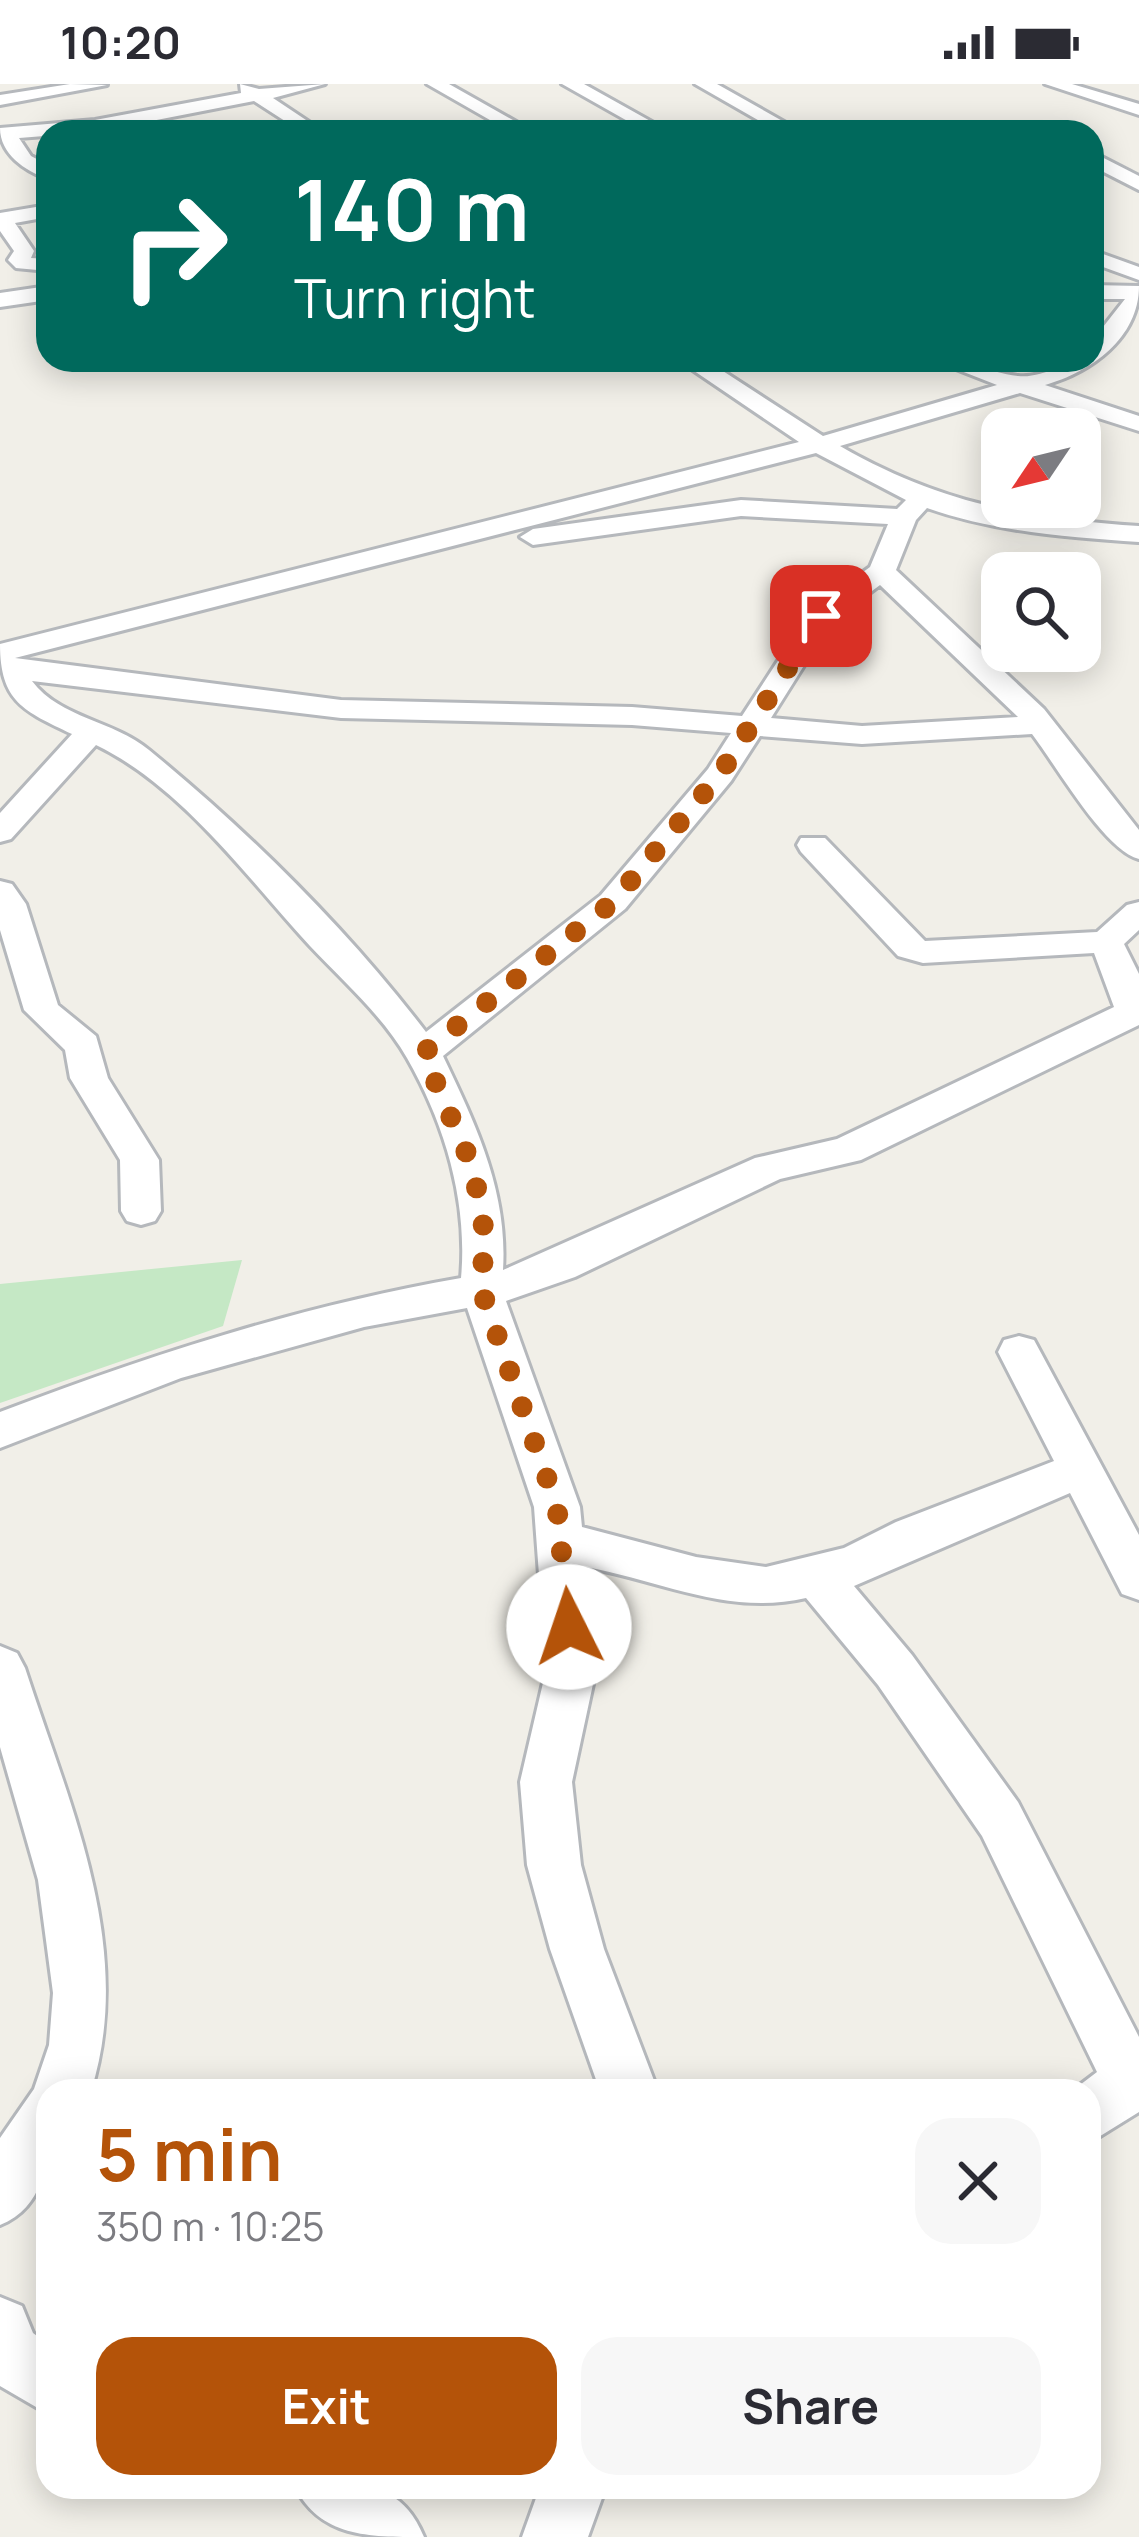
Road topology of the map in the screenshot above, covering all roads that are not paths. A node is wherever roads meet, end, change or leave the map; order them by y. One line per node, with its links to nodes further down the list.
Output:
1 (238, 84): 8 (street)
2 (316, 84): 8 (street)
3 (436, 84): 15 (street)
4 (571, 84): 16 (street)
5 (704, 84): 17 (street)
6 (1054, 84): 10 (street)
7 (97, 85): 9 (street); 11 (street)
8 (257, 95): 11 (street); 14 (street)
9 (0, 100)
10 (1139, 110)
11 (151, 116): 12 (street); 13 (street)
12 (118, 120)
13 (156, 120)
14 (297, 120)
15 (503, 120)
16 (638, 120)
17 (771, 120)
18 (36, 130): 19 (street)
19 (3, 134): 23 (street)
20 (1127, 154): 21 (street)
21 (1104, 156)
22 (1104, 164): 24 (street)
23 (36, 166)
24 (1139, 184)
25 (36, 213): 26 (street)
26 (1, 219): 28 (street)
27 (1104, 261): 29 (street)
28 (36, 265)
29 (1139, 274)
30 (1104, 293): 32 (street)
31 (36, 295): 33 (street)
32 (1139, 295): 34 (street)
33 (0, 300)
34 (1104, 339)
35 (709, 372): 42 (street)
36 (979, 372): 38 (street)
37 (1054, 372): 38 (street)
38 (1018, 386): 40 (street); 42 (street)
39 (1139, 399): 40 (street)
40 (1076, 405): 41 (street)
41 (1139, 424)
42 (821, 444): 43 (street); 45 (street)
43 (913, 507): 44 (street); 45 (street); 46 (street)
44 (1139, 535)
45 (472, 536): 47 (street)
46 (881, 571): 48 (street); 49 (street)
47 (2, 660): 49 (street); 50 (street)
48 (1039, 725): 49 (street); 52 (street)
49 (753, 728): 57 (street)
50 (92, 731): 51 (street); 57 (street)
51 (0, 832)
52 (1136, 842)
53 (813, 845): 56 (street)
54 (0, 892): 58 (street)
55 (1139, 912): 56 (street)
56 (1106, 942): 59 (street)
57 (423, 1053): 59 (street)
58 (141, 1211)
59 (481, 1289): 61 (street); 63 (street)
60 (1019, 1352): 62 (street)
61 (0, 1430)
62 (1079, 1471): 64 (street); 65 (street)
63 (561, 1543): 64 (street); 68 (street)
64 (818, 1578): 69 (street)
65 (1139, 1580)
66 (0, 1668): 67 (street)
67 (65, 2079)
68 (625, 2079)
69 (1120, 2091)
70 (36, 2134): 71 (street)
71 (0, 2195)
72 (0, 2328): 73 (street)
73 (36, 2373)
74 (343, 2499): 76 (street)
75 (569, 2499): 77 (street)
76 (391, 2537)
77 (555, 2537)

